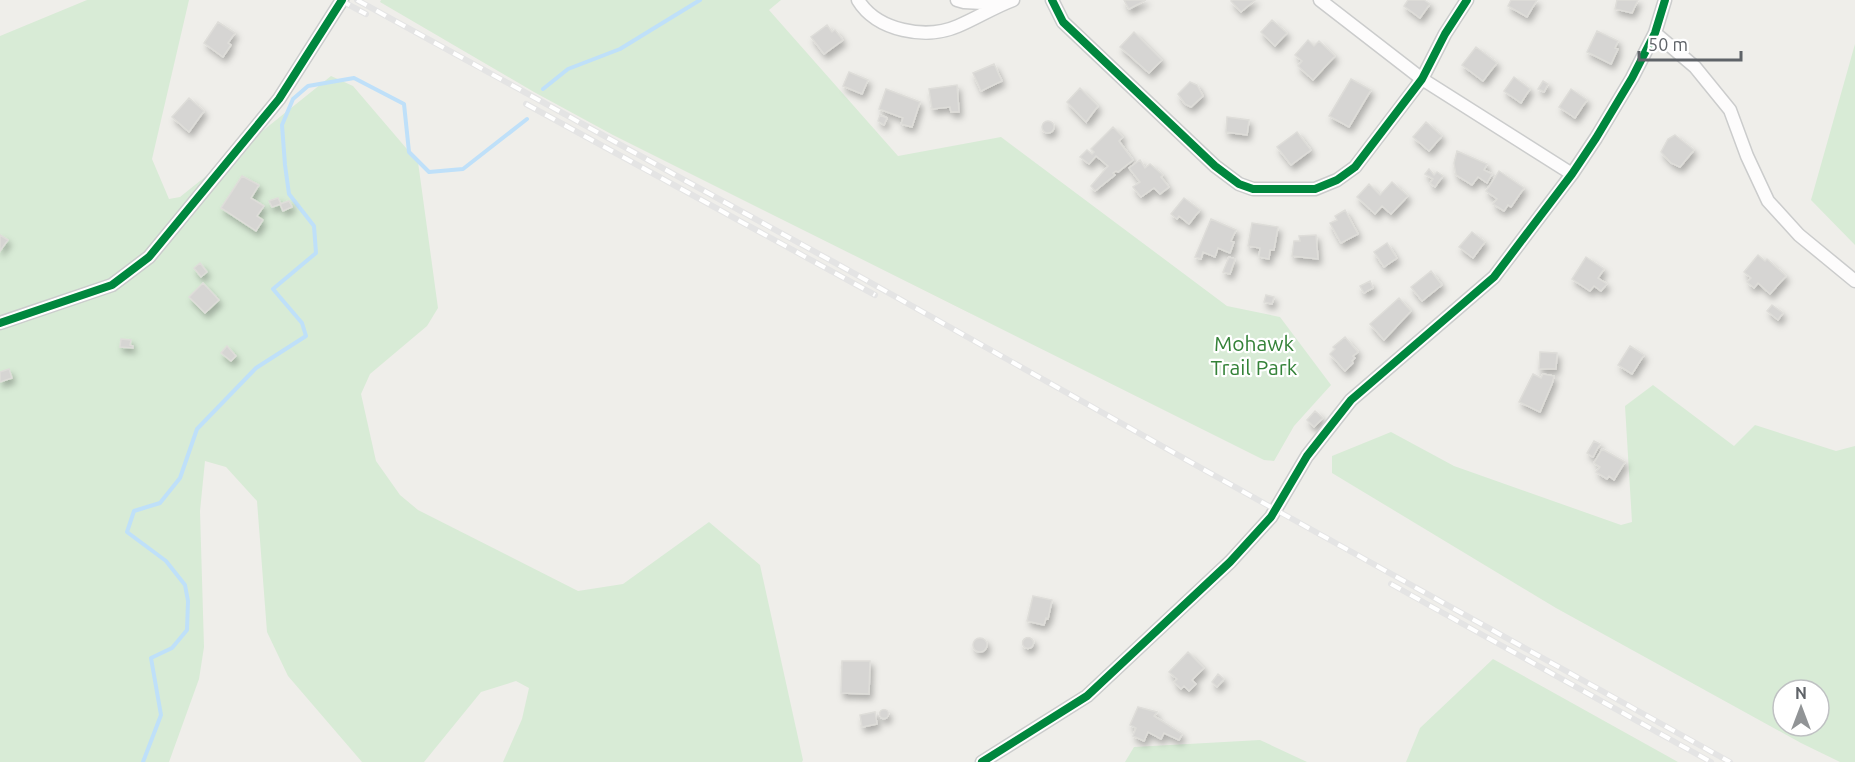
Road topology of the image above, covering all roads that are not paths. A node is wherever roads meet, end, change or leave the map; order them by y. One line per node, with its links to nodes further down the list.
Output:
1 (342, 0): 13 (street)
2 (858, 0): 8 (street)
3 (957, 0): 8 (street)
4 (1052, 0): 10 (street)
5 (1320, 0): 10 (street)
6 (1467, 0): 10 (street)
7 (1665, 0): 9 (street)
8 (1008, 2)
9 (1654, 33): 11 (street); 12 (street)
10 (1422, 79): 11 (street)
11 (1572, 174): 14 (street)
12 (1855, 281)
13 (0, 323)
14 (982, 762)

